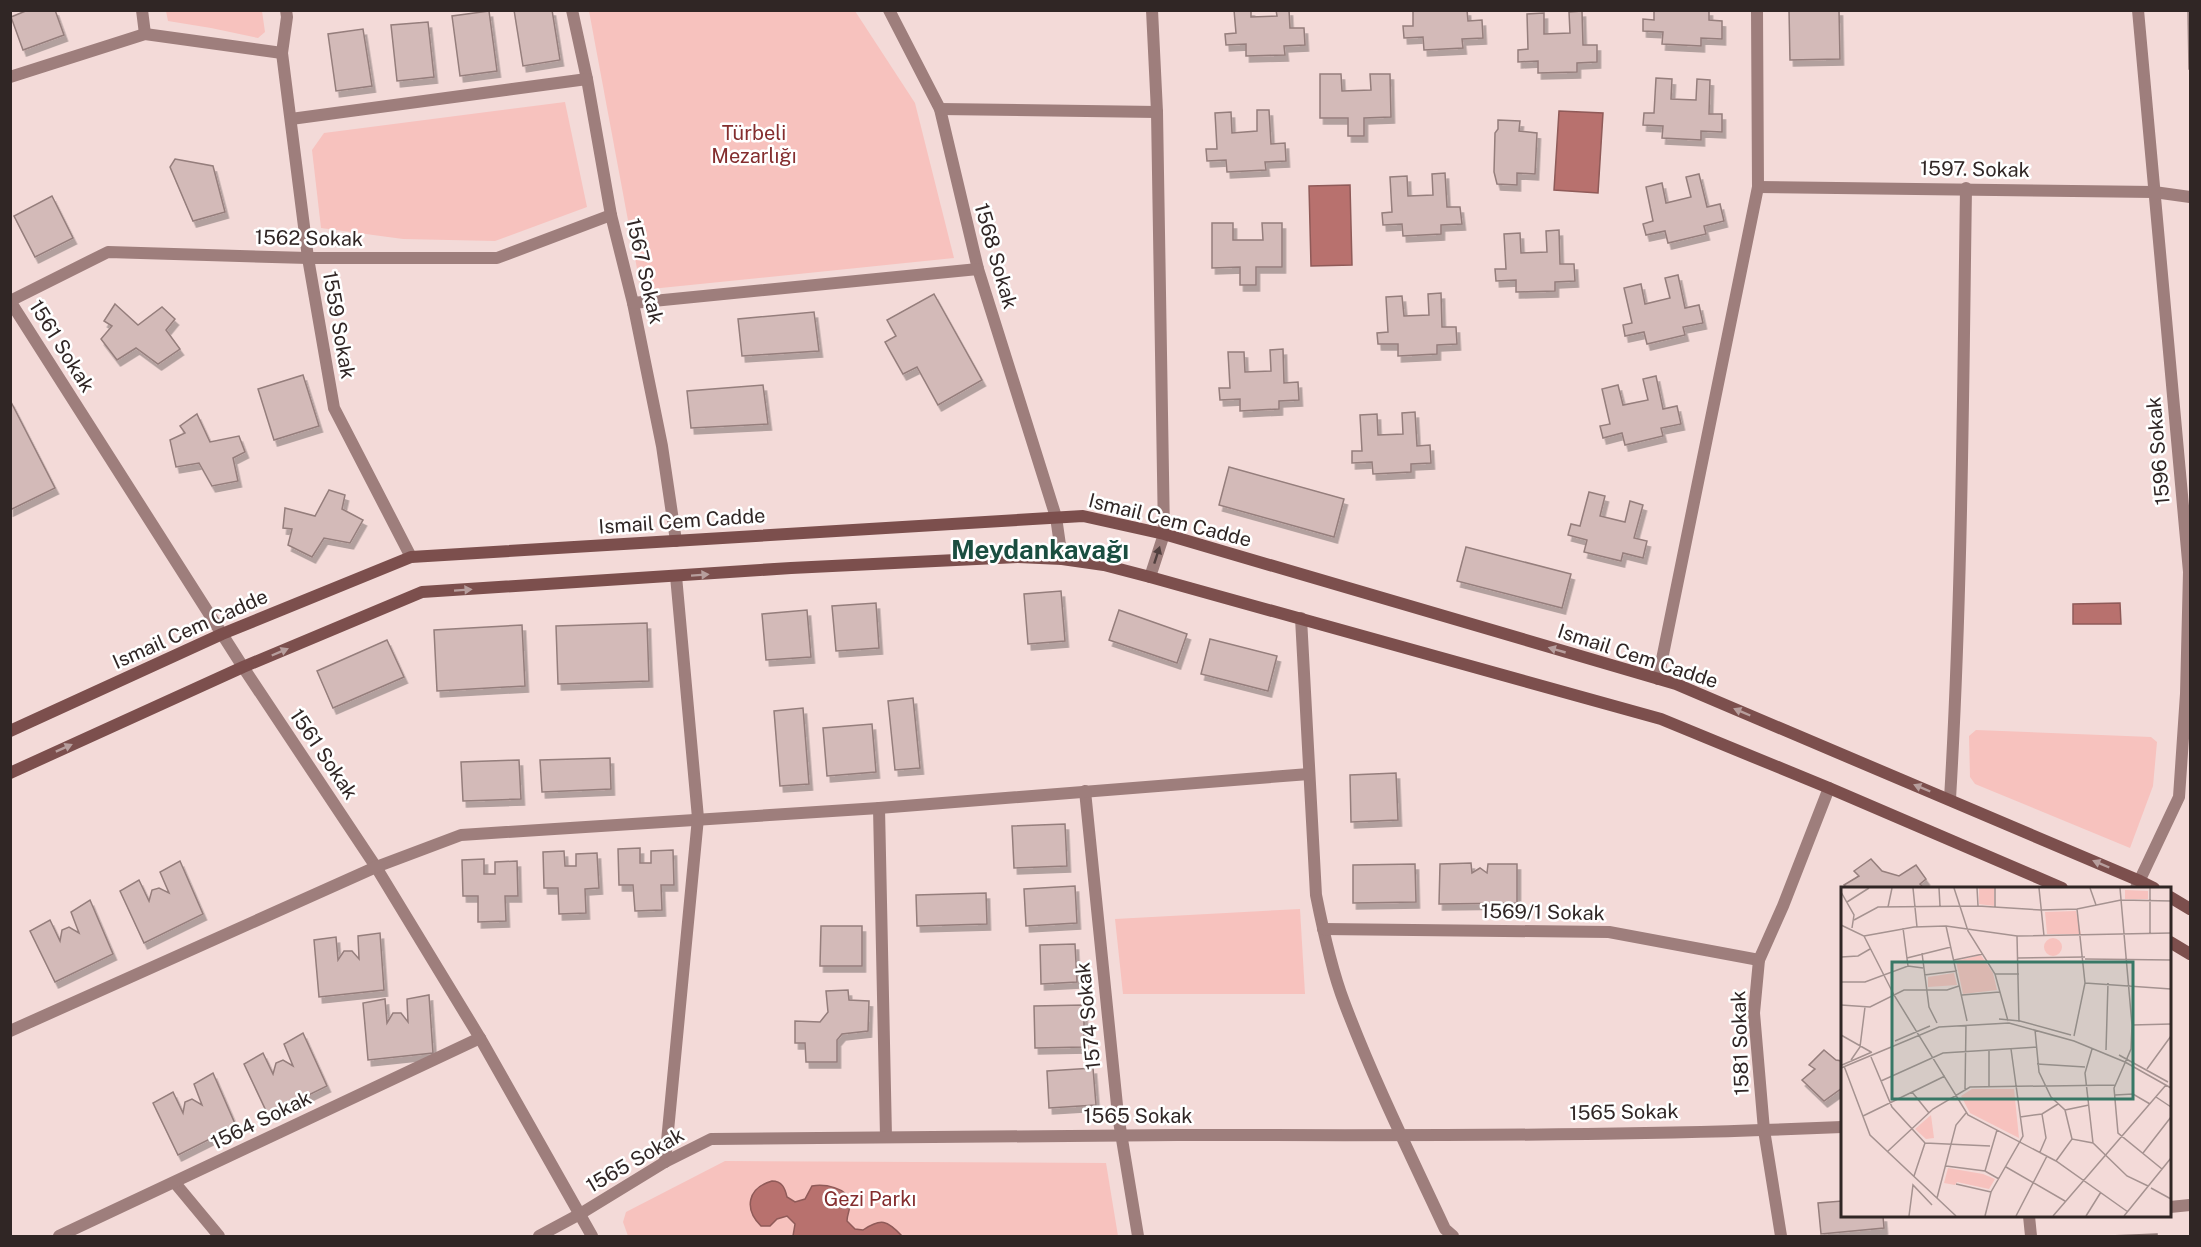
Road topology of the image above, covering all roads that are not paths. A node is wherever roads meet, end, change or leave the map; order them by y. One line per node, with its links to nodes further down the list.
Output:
1 (142, 10): 8 (street)
2 (286, 10): 9 (street, 1559 Sokak)
3 (572, 10): 11 (street, 1567 Sokak)
4 (889, 10): 12 (street, 1568 Sokak)
5 (1152, 10): 13 (street)
6 (1757, 10): 15 (street)
7 (2138, 10): 17 (street, 1596 Sokak)
8 (145, 34): 9 (street); 10 (street)
9 (282, 53): 14 (street, 1559 Sokak)
10 (10, 77)
11 (587, 79): 14 (street); 19 (street, 1567 Sokak)
12 (940, 109): 13 (street); 21 (street, 1568 Sokak)
13 (1157, 112): 25 (street)
14 (291, 119): 20 (street, 1559 Sokak)
15 (1758, 187): 16 (street, 1597. Sokak); 35 (street)
16 (1966, 188): 17 (street, 1597. Sokak); 41 (street)
17 (2154, 192): 18 (street, 1597. Sokak); 29 (street, 1596 Sokak)
18 (2190, 197)
19 (611, 216): 20 (street, 1562 Sokak); 23 (street, 1567 Sokak)
20 (308, 258): 22 (street, 1562 Sokak); 27 (street, 1559 Sokak)
21 (978, 269): 23 (street); 24 (street, 1568 Sokak)
22 (10, 301): 33 (street, 1561 Sokak)
23 (633, 303): 26 (street, 1567 Sokak)
24 (1056, 517): 25 (main road, Ismail Cem Cadde); 26 (main road, Ismail Cem Cadde); 28 (street, 1568 Sokak)
25 (1164, 534): 31 (street, one-way to 25); 35 (main road, Ismail Cem Cadde, one-way to 25)
26 (676, 541): 27 (main road, Ismail Cem Cadde)
27 (411, 557): 33 (main road, Ismail Cem Cadde)
28 (1062, 559): 30 (main road, one-way to 28); 31 (main road)
29 (2190, 572): 45 (street, 1596 Sokak)
30 (676, 576): 34 (main road, one-way to 30); 43 (street)
31 (1150, 577): 32 (main road)
32 (1301, 618): 38 (street); 39 (main road)
33 (222, 634): 34 (street, 1561 Sokak); 36 (main road, Ismail Cem Cadde)
34 (243, 667): 37 (main road, one-way to 34); 44 (street, 1561 Sokak)
35 (1658, 679): 41 (main road, Ismail Cem Cadde, one-way to 35)
36 (10, 731)
37 (10, 773)
38 (1309, 774): 40 (street); 49 (street)
39 (1829, 788): 46 (main road); 52 (street, 1581 Sokak)
40 (1085, 791): 42 (street); 58 (street, 1574 Sokak)
41 (1950, 800): 45 (main road, Ismail Cem Cadde, one-way to 41)
42 (879, 807): 43 (street); 59 (street)
43 (698, 818): 44 (street); 60 (street)
44 (376, 867): 53 (street); 54 (street, 1561 Sokak)
45 (2138, 885)
46 (2060, 887)
47 (2171, 898): 48 (main road)
48 (2190, 909)
49 (1323, 929): 52 (street, 1569/1 Sokak); 57 (street)
50 (2171, 943): 51 (main road)
51 (2190, 954)
52 (1759, 960): 56 (street, 1581 Sokak)
53 (10, 1031)
54 (480, 1038): 61 (street, 1564 Sokak); 64 (street, 1561 Sokak)
55 (1841, 1127): 56 (street, 1565 Sokak)
56 (1764, 1130): 57 (street, 1565 Sokak); 72 (street, 1581 Sokak)
57 (1401, 1134): 58 (street, 1565 Sokak); 71 (street)
58 (1121, 1135): 59 (street, 1565 Sokak); 70 (street, 1574 Sokak)
59 (886, 1137): 60 (street, 1565 Sokak)
60 (665, 1162): 64 (street, 1565 Sokak)
61 (175, 1183): 66 (street, 1564 Sokak); 67 (street)
62 (2190, 1205): 63 (street)
63 (2171, 1206)
64 (580, 1214): 68 (street, 1565 Sokak); 69 (street, 1561 Sokak)
65 (2029, 1217): 73 (street)
66 (59, 1236)
67 (219, 1236)
68 (539, 1236)
69 (592, 1236)
70 (1138, 1236)
71 (1453, 1236)
72 (1781, 1236)
73 (2031, 1236)

